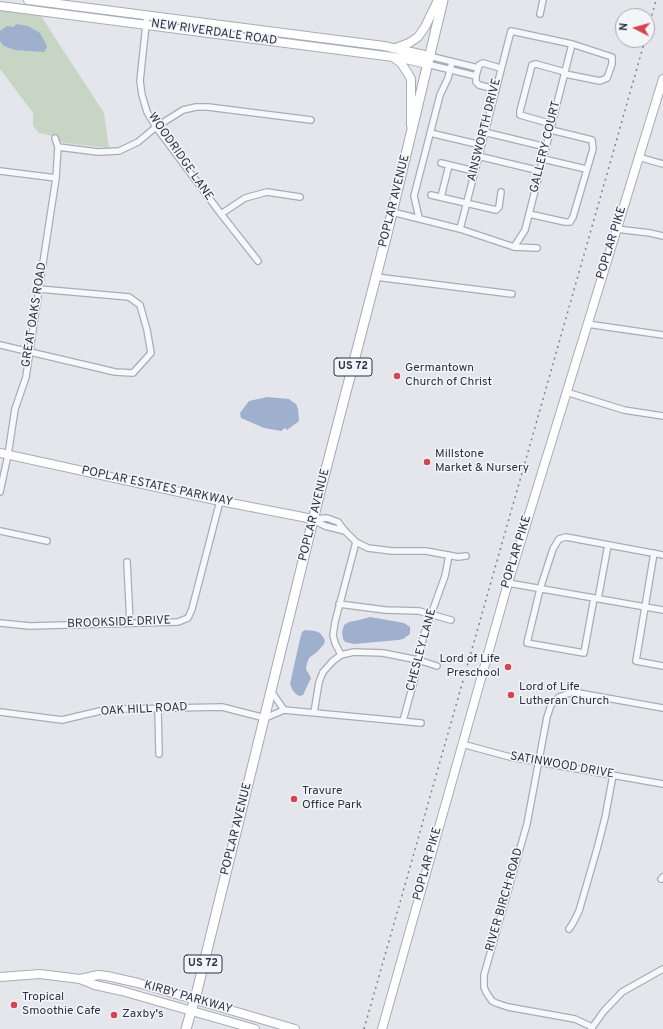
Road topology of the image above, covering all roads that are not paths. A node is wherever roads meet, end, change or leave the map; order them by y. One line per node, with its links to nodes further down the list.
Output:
1 (28, 0): 7 (main road, NEW RIVERDALE ROAD)
2 (438, 0): 10 (main road)
3 (443, 0): 12 (main road, POPLAR AVENUE / US 72)
4 (542, 0): 6 (street)
5 (0, 6): 8 (main road, NEW RIVERDALE ROAD)
6 (540, 14)
7 (147, 15): 8 (street, WOODRIDGE LANE); 10 (main road, NEW RIVERDALE ROAD)
8 (146, 24): 11 (main road, NEW RIVERDALE ROAD); 23 (street, WOODRIDGE LANE)
9 (572, 44): 15 (street, AINSWORTH DRIVE); 17 (street, GALLERY COURT); 17 (street)
10 (394, 48): 12 (main road, NEW RIVERDALE ROAD)
11 (392, 57): 12 (main road, NEW RIVERDALE ROAD); 25 (main road)
12 (428, 60): 13 (street); 16 (street); 25 (main road, POPLAR AVENUE / US 72)
13 (452, 62): 14 (street); 16 (street)
14 (478, 68): 15 (street); 18 (street)
15 (500, 68): 20 (street, AINSWORTH DRIVE)
16 (450, 70): 18 (street); 27 (street)
17 (565, 73): 22 (street, GALLERY COURT); 22 (street)
18 (476, 76): 20 (street)
19 (663, 79): 33 (main road, POPLAR PIKE)
20 (495, 90): 26 (street, AINSWORTH DRIVE)
21 (311, 120): 23 (street)
22 (552, 124): 24 (street, GALLERY COURT)
23 (156, 127): 30 (street); 49 (street, WOODRIDGE LANE)
24 (551, 130): 31 (street, GALLERY COURT); 38 (street)
25 (411, 132): 48 (main road, POPLAR AVENUE / US 72)
26 (484, 132): 29 (street, AINSWORTH DRIVE); 31 (street)
27 (430, 133): 29 (street); 51 (street)
28 (55, 138): 30 (street, GREAT OAKS ROAD)
29 (481, 145): 32 (street, AINSWORTH DRIVE)
30 (58, 147): 42 (street, GREAT OAKS ROAD)
31 (546, 147): 34 (street, GALLERY COURT)
32 (478, 156): 40 (street, AINSWORTH DRIVE); 41 (street)
33 (638, 157): 36 (street); 53 (main road, POPLAR PIKE)
34 (543, 159): 38 (street); 41 (street, GALLERY COURT)
35 (441, 163): 37 (street)
36 (663, 164)
37 (449, 165): 40 (street); 46 (street)
38 (586, 169): 50 (street)
39 (0, 171): 42 (street)
40 (474, 171): 47 (street, AINSWORTH DRIVE)
41 (540, 171): 50 (street, GALLERY COURT)
42 (56, 178): 59 (street, GREAT OAKS ROAD)
43 (501, 192): 47 (street)
44 (431, 195): 46 (street)
45 (300, 197): 49 (street)
46 (441, 197): 47 (street)
47 (466, 204): 52 (street, AINSWORTH DRIVE)
48 (392, 212): 51 (street); 58 (main road, POPLAR AVENUE / US 72)
49 (221, 214): 57 (street, WOODRIDGE LANE)
50 (529, 214): 55 (street, GALLERY COURT)
51 (419, 218): 52 (street)
52 (460, 229): 55 (street)
53 (616, 229): 54 (street); 61 (main road, POPLAR PIKE)
54 (663, 236)
55 (514, 247): 56 (street)
56 (537, 248)
57 (258, 261)
58 (376, 277): 60 (street); 70 (main road, POPLAR AVENUE / US 72)
59 (39, 289): 64 (street, GREAT OAKS ROAD); 64 (street)
60 (512, 294)
61 (587, 324): 62 (street); 65 (main road, POPLAR PIKE)
62 (663, 335)
63 (0, 345): 64 (street)
64 (29, 353): 67 (street, GREAT OAKS ROAD)
65 (566, 392): 66 (street); 80 (main road, POPLAR PIKE)
66 (663, 416)
67 (4, 454): 68 (street, GREAT OAKS ROAD); 69 (main road, POPLAR ESTATES PARKWAY)
68 (0, 492)
69 (220, 501): 70 (main road, POPLAR ESTATES PARKWAY); 89 (street, BROOKSIDE DRIVE)
70 (313, 520): 73 (street); 94 (main road, POPLAR AVENUE / US 72)
71 (0, 531): 72 (street)
72 (48, 541)
73 (356, 542): 76 (street); 83 (street)
74 (608, 545): 75 (street); 81 (street); 82 (street)
75 (654, 553): 77 (street); 84 (street)
76 (449, 555): 78 (street); 86 (street, CHESLEY LANE)
77 (663, 555)
78 (466, 556)
79 (127, 562): 89 (street)
80 (508, 583): 81 (street); 103 (main road, POPLAR PIKE)
81 (540, 588): 82 (street); 82 (street)
82 (596, 598): 84 (street)
83 (339, 604): 86 (street); 90 (street)
84 (645, 607): 85 (street); 93 (street)
85 (663, 610)
86 (430, 614): 87 (street); 91 (street, CHESLEY LANE)
87 (451, 620)
88 (0, 623): 89 (street, BROOKSIDE DRIVE)
89 (130, 623)
90 (341, 655): 91 (street); 99 (street)
91 (418, 660): 92 (street); 101 (street, CHESLEY LANE)
92 (437, 666)
93 (663, 666)
94 (272, 691): 97 (street); 100 (main road, POPLAR AVENUE / US 72)
95 (158, 708): 98 (street, OAK HILL ROAD); 100 (street, OAK HILL ROAD); 104 (street)
96 (663, 708): 105 (street, RIVER BIRCH ROAD)
97 (284, 710): 99 (street); 100 (street)
98 (0, 712)
99 (314, 713): 101 (street)
100 (265, 718): 112 (main road, POPLAR AVENUE / US 72)
101 (403, 721): 102 (street)
102 (421, 723)
103 (462, 744): 105 (street, SATINWOOD DRIVE); 118 (main road, POPLAR PIKE)
104 (159, 754)
105 (539, 762): 106 (street, SATINWOOD DRIVE); 114 (street, RIVER BIRCH ROAD)
106 (613, 774): 107 (street, SATINWOOD DRIVE); 108 (street)
107 (663, 784)
108 (569, 929)
109 (663, 969): 114 (street)
110 (0, 977): 111 (main road, KIRBY PARKWAY)
111 (80, 979): 112 (main road, KIRBY PARKWAY); 113 (main road, KIRBY PARKWAY)
112 (194, 1000): 113 (main road, POPLAR AVENUE / US 72); 117 (main road, KIRBY PARKWAY)
113 (191, 1011): 115 (main road, POPLAR AVENUE / US 72); 116 (main road, KIRBY PARKWAY)
114 (592, 1028)
115 (186, 1029)
116 (255, 1029)
117 (295, 1029)
118 (382, 1029)

